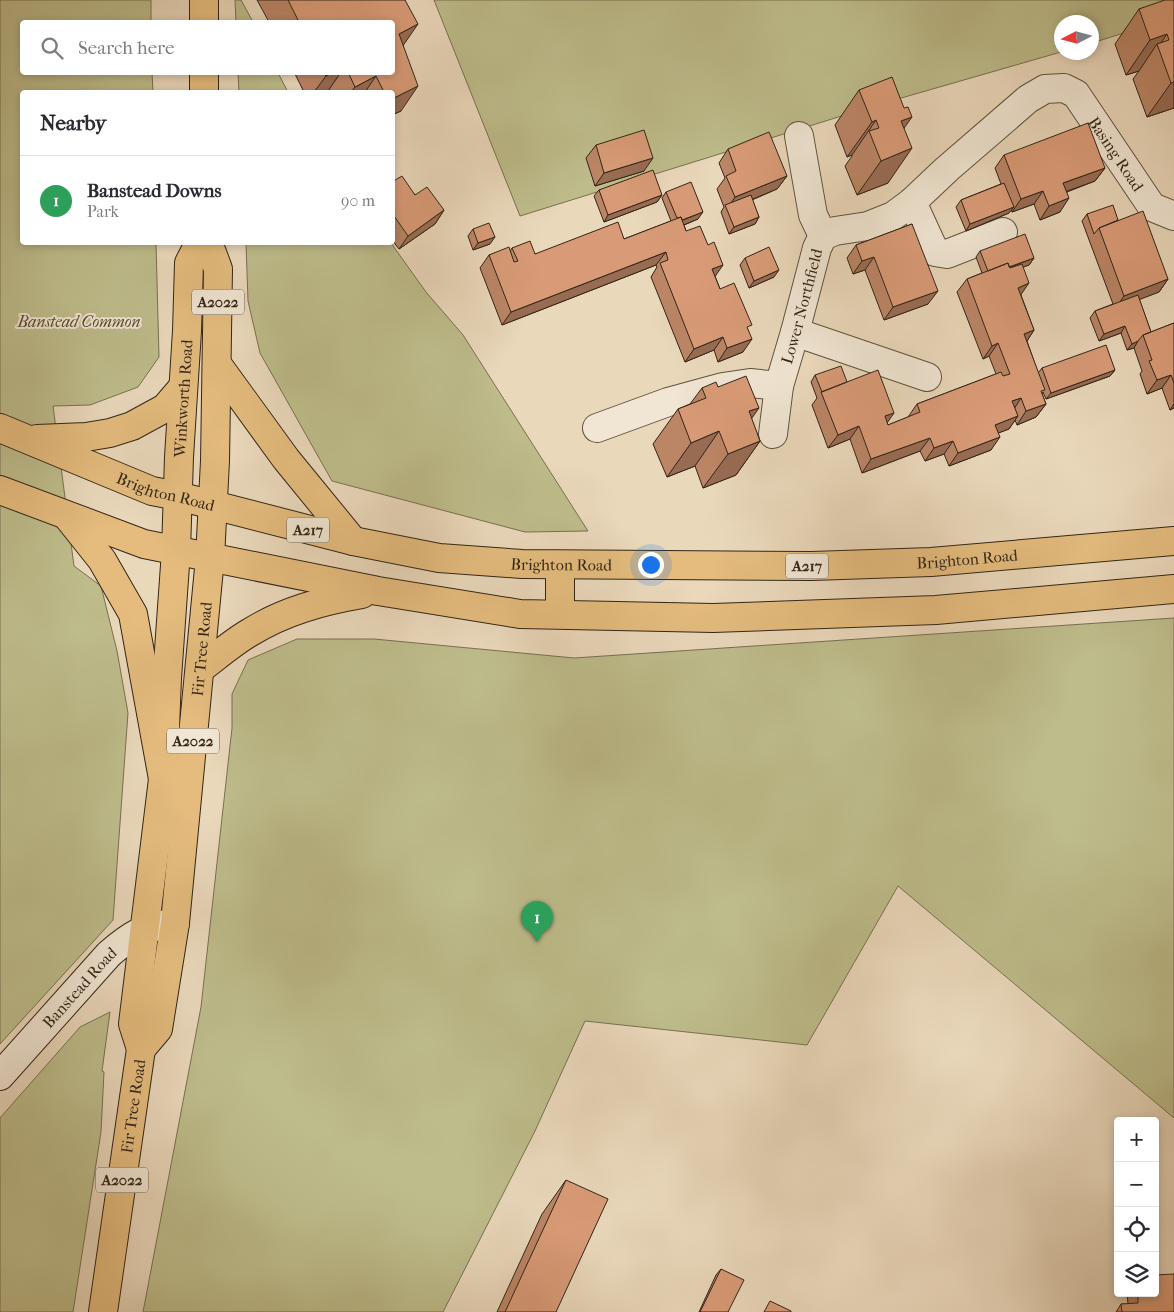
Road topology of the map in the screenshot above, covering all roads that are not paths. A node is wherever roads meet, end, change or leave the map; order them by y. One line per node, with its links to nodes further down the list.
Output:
1 (204, 0): 2 (main road)
2 (204, 20)
3 (204, 75): 5 (main road)
4 (1064, 88): 7 (street, Lower Northfield); 8 (street, Basing Road)
5 (204, 90)
6 (800, 136): 10 (street)
7 (912, 202): 9 (street); 10 (street, Lower Northfield)
8 (1174, 216)
9 (1003, 232)
10 (823, 236): 13 (street, Lower Northfield)
11 (198, 245): 17 (main road, Winkworth Road / A2022)
12 (209, 245): 14 (main road, Fir Tree Road / A2022)
13 (796, 332): 15 (street); 16 (street, Lower Northfield)
14 (217, 364): 24 (main road, Fir Tree Road / A2022); 27 (main road)
15 (927, 377)
16 (780, 386): 19 (street, Lower Northfield); 20 (street)
17 (183, 387): 21 (main road); 23 (main road, Winkworth Road / A2022)
18 (0, 428): 21 (main road, Brighton Road / A217)
19 (597, 428)
20 (773, 434)
21 (28, 439): 23 (main road, Brighton Road / A217)
22 (0, 490): 25 (main road)
23 (178, 496): 24 (main road, Brighton Road / A217); 28 (main road, Fir Tree Road / A2022)
24 (212, 505): 27 (main road, Brighton Road / A217); 29 (main road, Fir Tree Road / A2022)
25 (67, 516): 28 (main road); 35 (main road)
26 (1174, 540): 30 (main road, Brighton Road / A217)
27 (353, 541): 30 (main road, Brighton Road / A217)
28 (176, 551): 29 (main road); 35 (main road, Fir Tree Road / A2022)
29 (210, 558): 32 (main road); 34 (main road, Fir Tree Road / A2022)
30 (560, 565): 33 (main road)
31 (1174, 589): 33 (main road)
32 (378, 591): 33 (main road); 34 (main road)
33 (560, 614)
34 (200, 670): 36 (main road, Fir Tree Road / A2022)
35 (164, 779): 37 (main road, Fir Tree Road / A2022)
36 (175, 923): 37 (street, Banstead Road); 38 (main road, Fir Tree Road / A2022)
37 (145, 929): 38 (main road, Fir Tree Road / A2022); 39 (street, Banstead Road)
38 (141, 1049): 40 (main road, Fir Tree Road / A2022)
39 (0, 1076)
40 (103, 1312)

